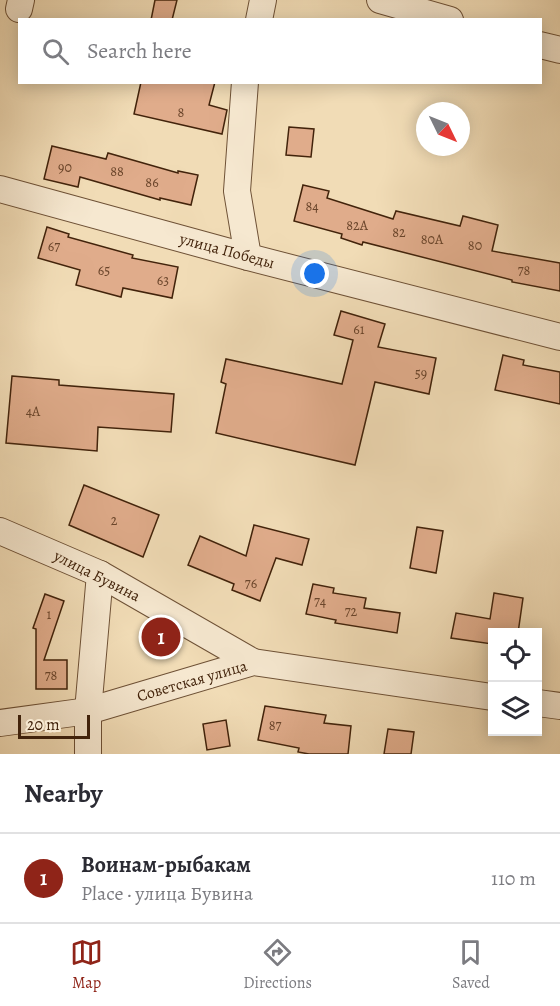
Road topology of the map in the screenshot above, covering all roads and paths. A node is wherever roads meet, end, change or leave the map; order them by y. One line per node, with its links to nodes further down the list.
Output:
1 (263, 0): 3 (street)
2 (380, 0): 4 (street)
3 (259, 18)
4 (443, 18)
5 (542, 46): 6 (street)
6 (560, 50)
7 (245, 84): 9 (street)
8 (0, 189): 9 (street, улица Победы)
9 (248, 257): 10 (street, улица Победы)
10 (560, 337)
11 (0, 531): 12 (street, улица Бувина)
12 (100, 574): 13 (street, улица Бувина); 17 (street)
13 (253, 663): 14 (street, Советская улица); 17 (street, Советская улица)
14 (488, 696)
15 (542, 704): 16 (street)
16 (560, 706)
17 (88, 711): 18 (street, Советская улица); 19 (street)
18 (0, 723)
19 (88, 754)

